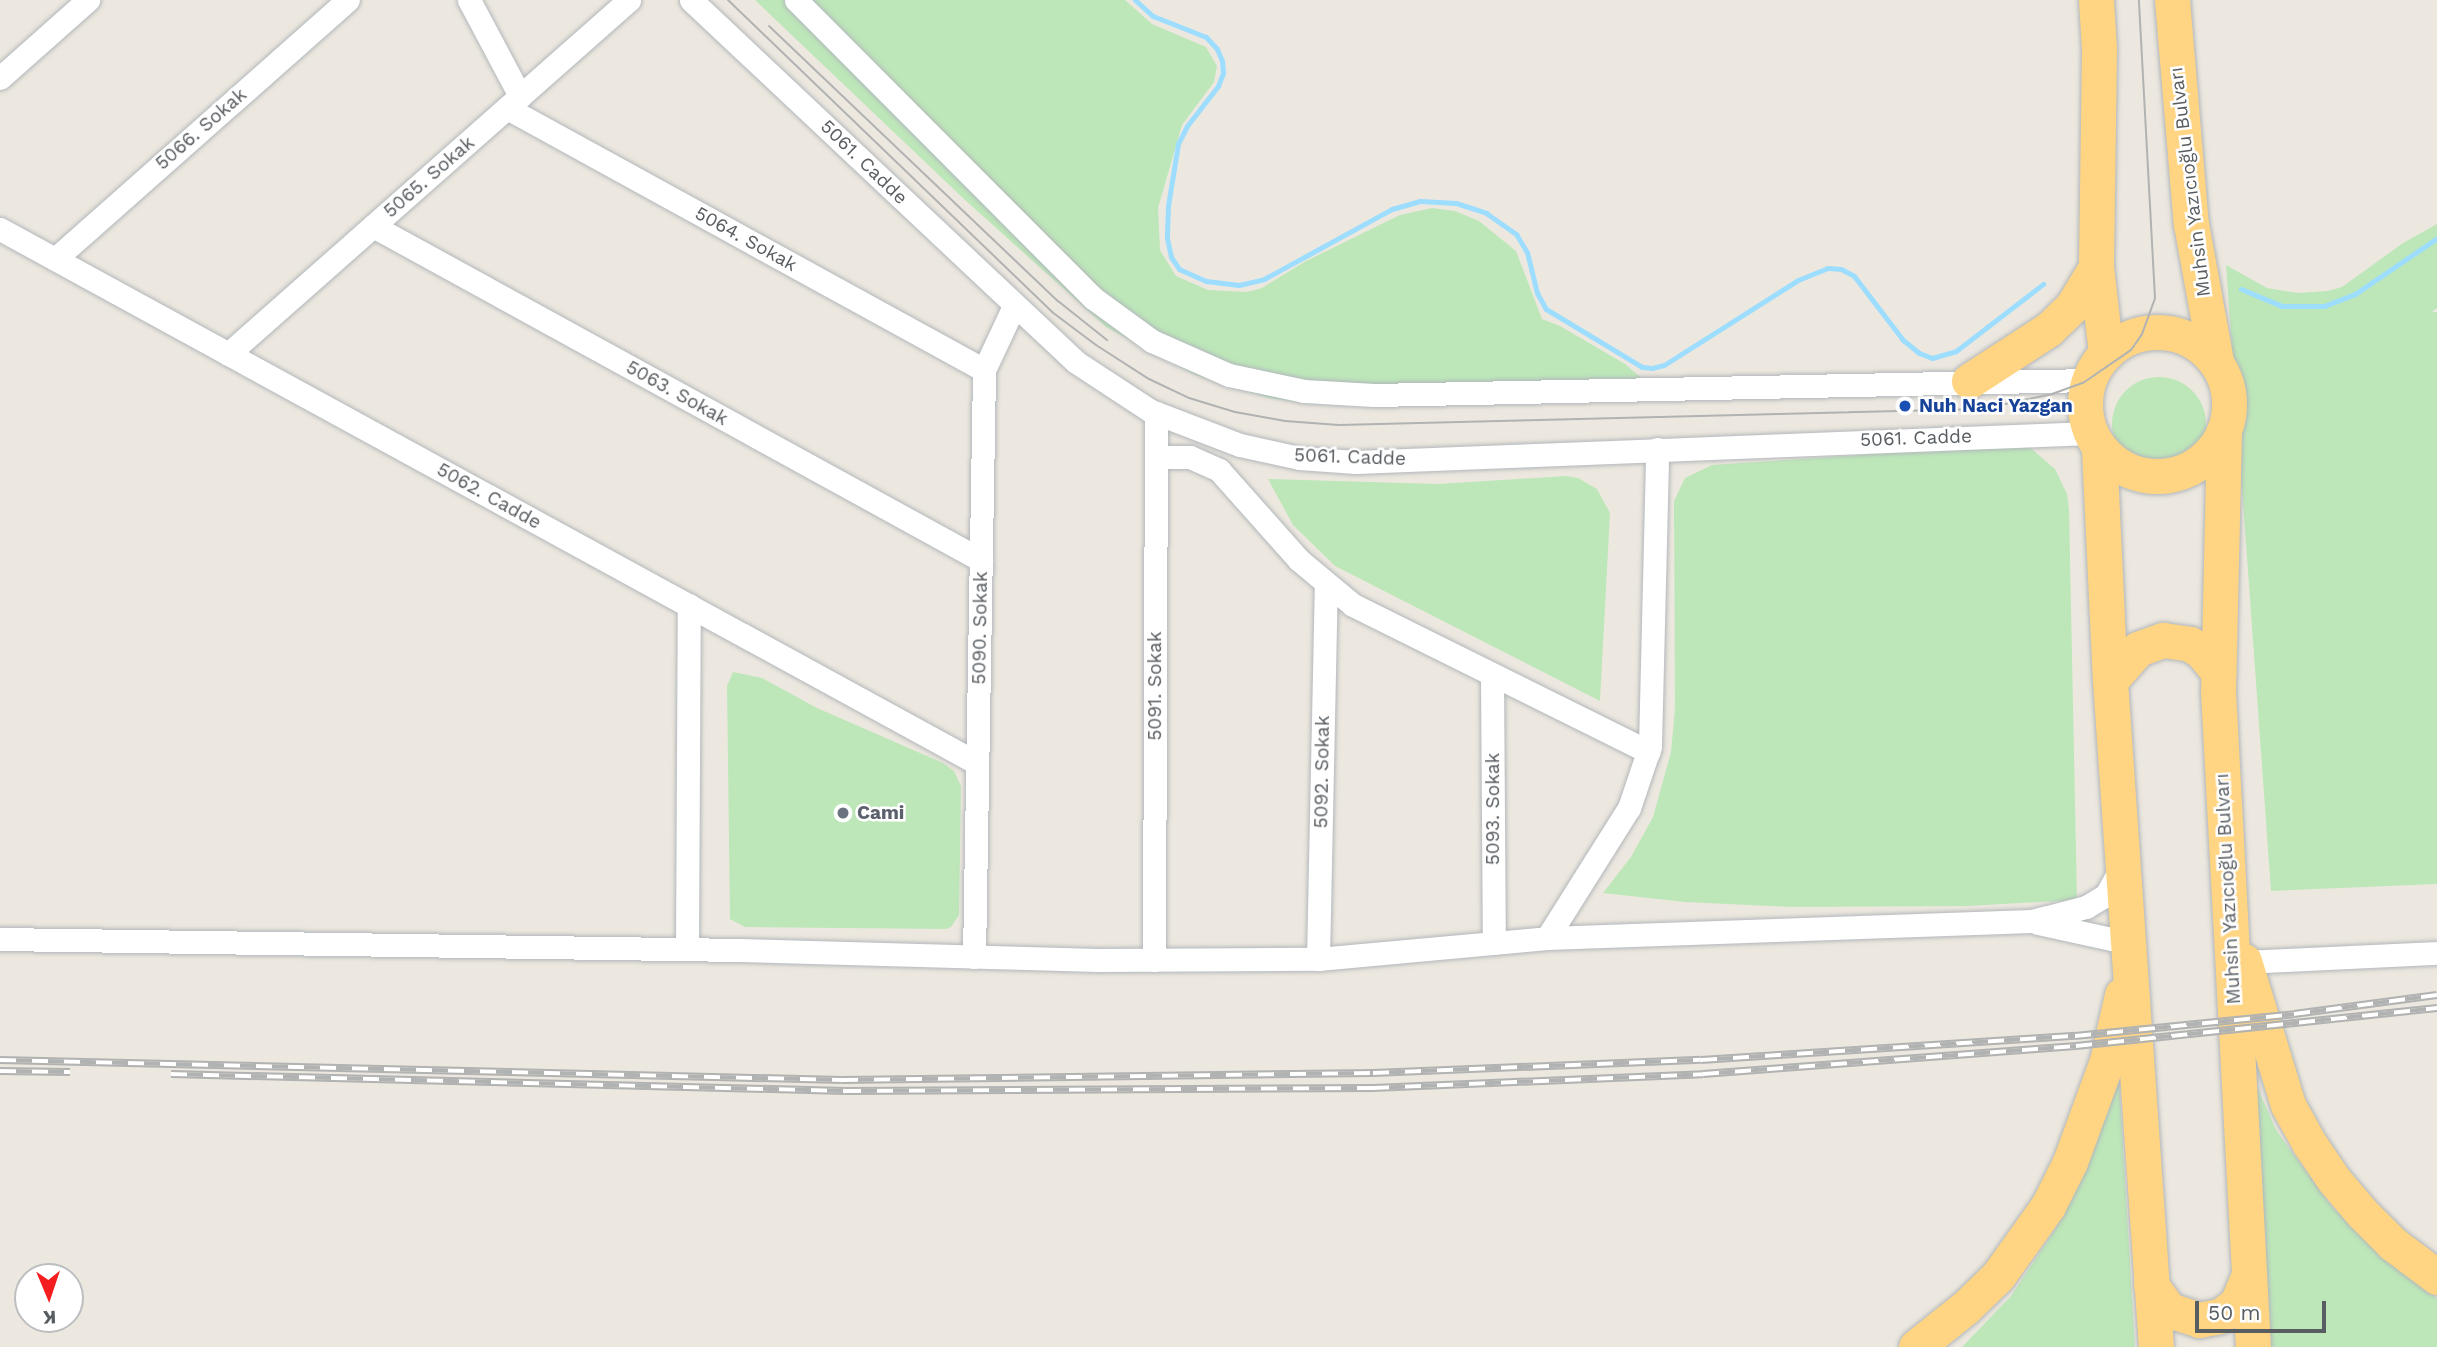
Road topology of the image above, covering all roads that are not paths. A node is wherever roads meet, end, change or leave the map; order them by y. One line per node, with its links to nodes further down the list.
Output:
1 (88, 0): 9 (street)
2 (348, 0): 13 (street, 5066. Sokak)
3 (469, 0): 10 (street)
4 (629, 0): 10 (street, 5065. Sokak)
5 (691, 0): 15 (street, 5061. Cadde)
6 (796, 0): 20 (street)
7 (2096, 0): 14 (highway)
8 (2172, 0): 17 (highway, Muhsin Yazıcıoğlu Bulvarı)
9 (0, 78)
10 (514, 102): 11 (street, 5065. Sokak); 19 (street, 5064. Sokak)
11 (373, 226): 16 (street, 5065. Sokak); 26 (street, 5063. Sokak)
12 (0, 229): 13 (street, 5062. Cadde)
13 (55, 259): 16 (street, 5062. Cadde)
14 (2096, 267): 18 (highway); 20 (highway)
15 (1014, 306): 19 (street, 5090. Sokak); 21 (street, 5061. Cadde)
16 (228, 354): 28 (street, 5062. Cadde)
17 (2216, 362): 18 (highway); 22 (highway)
18 (2097, 366): 20 (street); 23 (highway)
19 (984, 370): 26 (street, 5090. Sokak)
20 (1969, 381)
21 (1156, 413): 24 (street, 5061. Cadde); 25 (street, 5091. Sokak)
22 (2224, 430): 23 (highway); 29 (highway, Muhsin Yazıcıoğlu Bulvarı)
23 (2094, 441): 24 (street, 5061. Cadde); 31 (highway)
24 (1657, 449): 32 (street)
25 (1156, 457): 27 (street); 45 (street, 5091. Sokak)
26 (981, 561): 33 (street, 5090. Sokak)
27 (1326, 586): 30 (street); 44 (street, 5092. Sokak)
28 (689, 605): 33 (street, 5062. Cadde); 41 (street)
29 (2218, 672): 31 (highway); 35 (highway, Muhsin Yazıcıoğlu Bulvarı)
30 (1492, 675): 32 (street); 39 (street, 5093. Sokak)
31 (2110, 681): 34 (highway)
32 (1649, 752): 37 (street)
33 (977, 763): 43 (street, 5090. Sokak)
34 (2124, 862): 36 (street); 40 (highway)
35 (2228, 914): 46 (highway); 47 (highway, Muhsin Yazıcıoğlu Bulvarı)
36 (2032, 921): 37 (street); 40 (street)
37 (1547, 938): 39 (street)
38 (0, 939): 41 (street)
39 (1493, 943): 44 (street)
40 (2130, 943): 49 (highway); 50 (highway)
41 (687, 949): 43 (street)
42 (2437, 953): 46 (street)
43 (974, 957): 45 (street)
44 (1318, 959): 45 (street)
45 (1154, 960)
46 (2244, 962): 48 (highway)
47 (2249, 1275): 49 (highway); 52 (highway, Muhsin Yazıcıoğlu Bulvarı)
48 (2437, 1277)
49 (2151, 1285): 51 (highway)
50 (1916, 1347)
51 (2156, 1347)
52 (2253, 1347)

